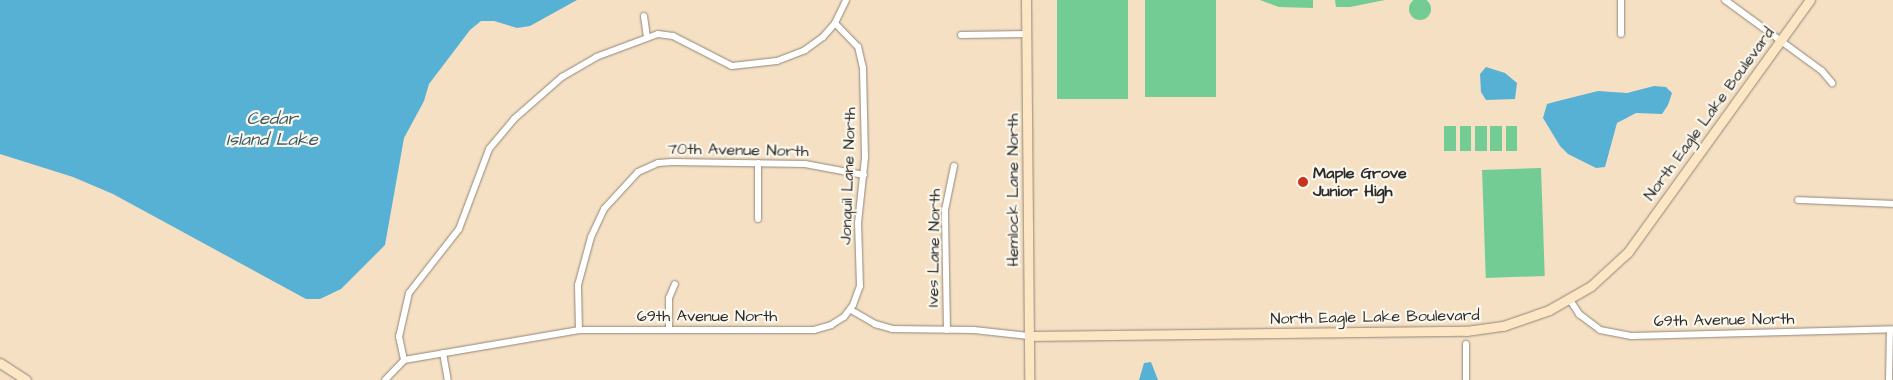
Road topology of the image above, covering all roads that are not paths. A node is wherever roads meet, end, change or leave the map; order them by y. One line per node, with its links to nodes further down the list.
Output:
1 (846, 0): 7 (street)
2 (1026, 0): 8 (street, Hemlock Lane North)
3 (1621, 0): 9 (street)
4 (1725, 0): 12 (street)
5 (1810, 0): 12 (street, North Eagle Lake Boulevard)
6 (644, 16): 11 (street)
7 (835, 23): 11 (street); 16 (street, Jonquil Lane North)
8 (1027, 34): 10 (street); 27 (street, Hemlock Lane North)
9 (1621, 34)
10 (961, 35)
11 (647, 37): 30 (street)
12 (1781, 40): 13 (street); 21 (street, North Eagle Lake Boulevard)
13 (1832, 83)
14 (758, 163): 16 (street, 70th Avenue North); 19 (street); 24 (street, 70th Avenue North)
15 (954, 166): 25 (street, Ives Lane North)
16 (864, 175): 22 (street, Jonquil Lane North)
17 (1798, 200): 18 (street)
18 (1893, 204)
19 (758, 219)
20 (675, 284): 23 (street)
21 (1570, 300): 26 (street, 69th Avenue North); 27 (street, North Eagle Lake Boulevard)
22 (851, 310): 23 (street, 69th Avenue North); 25 (street)
23 (668, 329): 24 (street, 69th Avenue North)
24 (579, 330): 29 (street, 69th Avenue North)
25 (947, 330): 27 (street)
26 (1891, 330): 37 (street)
27 (1029, 336): 35 (street, Hemlock Lane North)
28 (1466, 344): 36 (street)
29 (443, 353): 30 (street, 69th Avenue North); 34 (street)
30 (404, 360): 33 (street)
31 (0, 363): 32 (street)
32 (26, 380)
33 (385, 380)
34 (448, 380)
35 (1029, 380)
36 (1466, 380)
37 (1889, 380)

